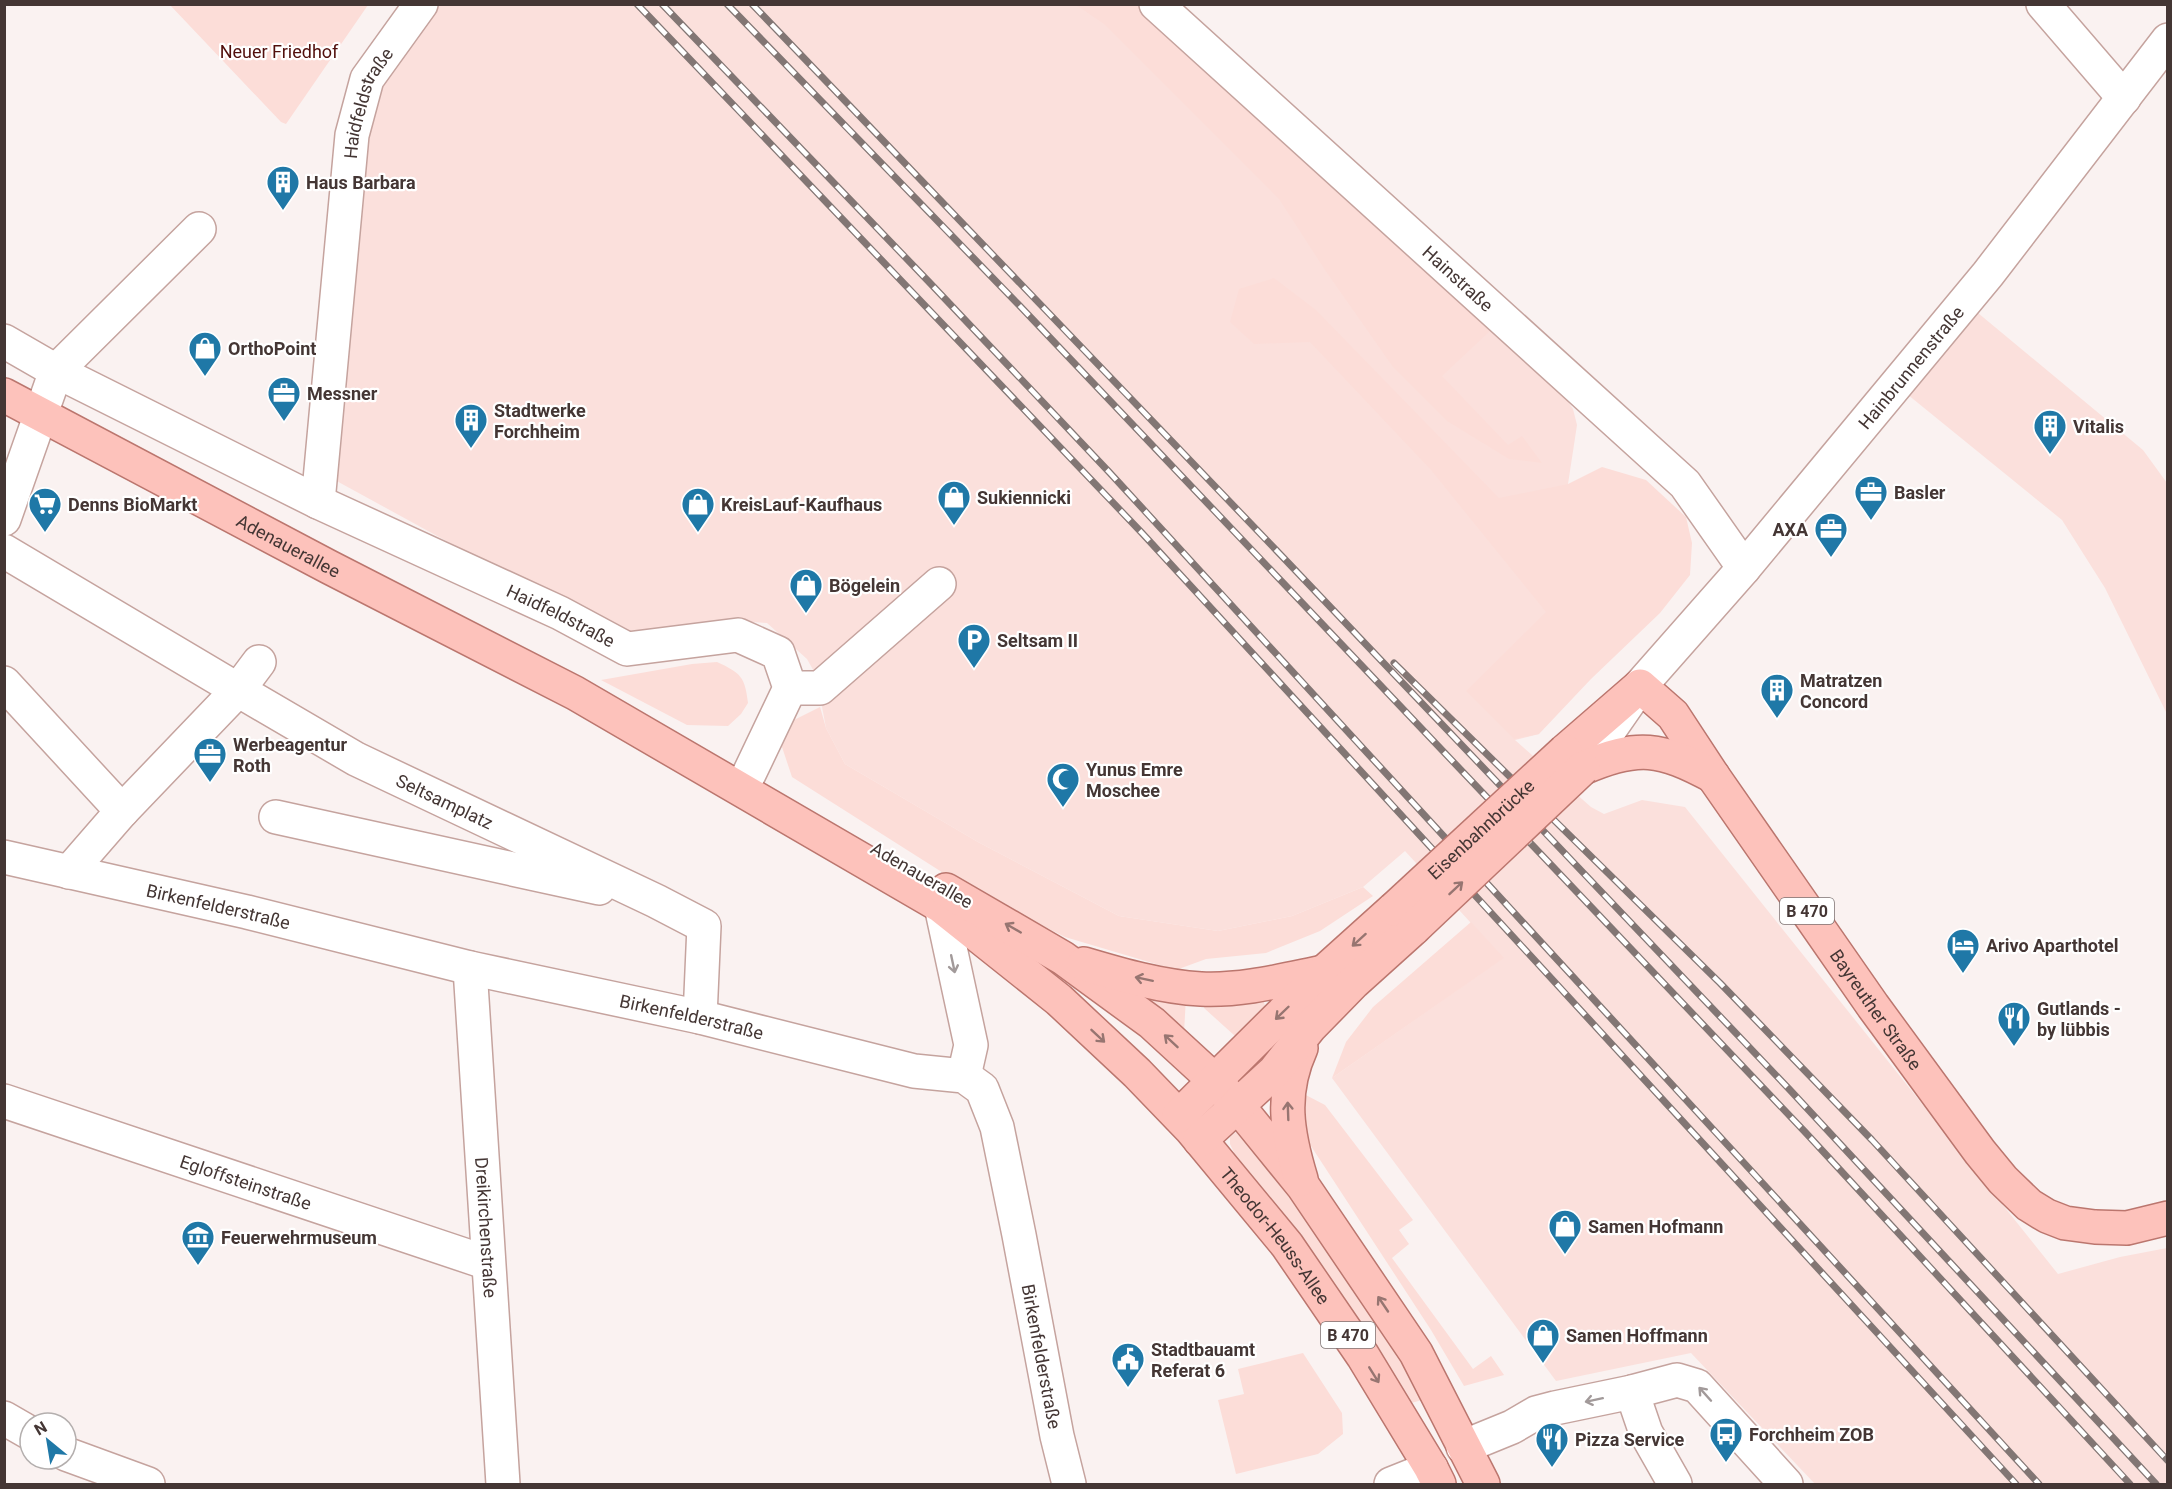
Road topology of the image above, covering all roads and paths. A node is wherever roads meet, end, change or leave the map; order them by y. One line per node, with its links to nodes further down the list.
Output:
1 (421, 4): 11 (street, Haidfeldstraße)
2 (1156, 4): 14 (street, Hainstraße)
3 (2043, 4): 5 (street)
4 (2168, 40): 5 (street, Hainbrunnenstraße)
5 (2124, 98): 14 (street, Hainbrunnenstraße)
6 (199, 229): 8 (street)
7 (4, 341): 8 (street, Haidfeldstraße)
8 (56, 371): 10 (street); 11 (street, Haidfeldstraße)
9 (4, 395): 10 (main road, Adenauerallee)
10 (40, 413): 12 (street); 21 (main road, Adenauerallee)
11 (318, 502): 19 (street, Haidfeldstraße)
12 (4, 519)
13 (4, 551): 20 (street, Seltsamplatz)
14 (1744, 568): 18 (street, Hainbrunnenstraße)
15 (939, 584): 19 (street)
16 (259, 662): 20 (street)
17 (4, 683): 25 (street)
18 (1640, 686): 22 (main road, Eisenbahnbrücke / B 470); 24 (main road, Bayreuther Straße / B 470)
19 (790, 688): 23 (street)
20 (238, 690): 25 (street); 29 (street, Seltsamplatz)
21 (575, 693): 23 (main road, Adenauerallee); 30 (main road, Adenauerallee)
22 (1574, 759): 24 (main road, B 470); 31 (main road, Eisenbahnbrücke / B 470, bridge)
23 (749, 774): 32 (main road, Adenauerallee, one-way to 23)
24 (1713, 776): 44 (main road, Bayreuther Straße / B 470)
25 (122, 811): 28 (street)
26 (276, 817): 29 (street, Seltsamplatz)
27 (4, 856): 28 (street, Birkenfelderstraße)
28 (69, 872): 33 (street, Birkenfelderstraße)
29 (656, 901): 35 (street, Seltsamplatz)
30 (941, 906): 37 (street, one-way to 37); 41 (main road, Adenauerallee, one-way to 41)
31 (1404, 918): 34 (main road, Eisenbahnbrücke / B 470, one-way to 34); 36 (main road, Eisenbahnbrücke / B 470)
32 (1063, 958): 34 (main road, one-way to 32); 38 (main road, Adenauerallee, one-way to 32)
33 (470, 968): 35 (street, Birkenfelderstraße); 45 (street, Dreikirchenstraße)
34 (1324, 972): 38 (main road, B 470, one-way to 38)
35 (700, 1017): 37 (street, Birkenfelderstraße)
36 (1310, 1027): 40 (main road, B 470); 43 (main road, B 470, one-way to 36)
37 (964, 1076): 54 (street, Birkenfelderstraße)
38 (1214, 1080): 40 (main road, Adenauerallee); 41 (main road, B 470)
39 (4, 1101): 45 (street, Egloffsteinstraße)
40 (1238, 1106): 42 (main road, B 470); 43 (main road)
41 (1179, 1116): 42 (main road, Theodor-Heuss-Allee / B 470)
42 (1200, 1140): 51 (main road, Theodor-Heuss-Allee / B 470, one-way to 51)
43 (1303, 1186): 49 (main road, B 470, one-way to 43)
44 (2168, 1218)
45 (488, 1263): 53 (street, Dreikirchenstraße)
46 (1632, 1392): 49 (street, one-way to 49); 57 (street); 58 (street, one-way to 46)
47 (4, 1418): 48 (street)
48 (18, 1427)
49 (1463, 1447): 51 (main road); 56 (main road, B 470)
50 (78, 1459): 52 (street)
51 (1435, 1476): 55 (street)
52 (148, 1485)
53 (503, 1485)
54 (1069, 1485)
55 (1391, 1485)
56 (1483, 1485)
57 (1675, 1485)
58 (1786, 1485)

